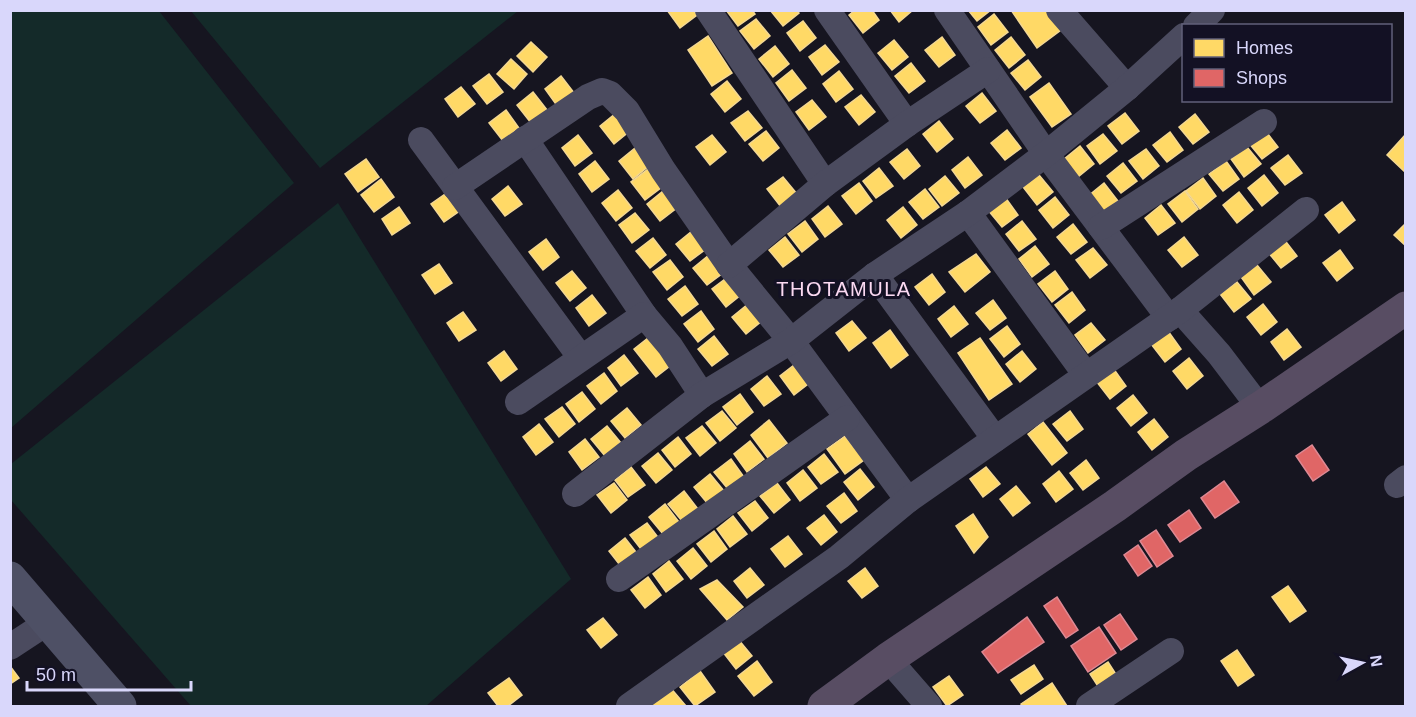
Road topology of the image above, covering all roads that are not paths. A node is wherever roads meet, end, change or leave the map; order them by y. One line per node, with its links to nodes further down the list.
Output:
1 (708, 10): 15 (street)
2 (826, 10): 11 (street)
3 (946, 10): 8 (street)
4 (1059, 10): 9 (street)
5 (1212, 10): 6 (street)
6 (1198, 24)
7 (1182, 38): 9 (street)
8 (988, 70): 11 (street); 14 (street)
9 (1127, 88): 14 (street)
10 (1264, 122): 19 (street)
11 (907, 124): 15 (street)
12 (525, 139): 16 (street); 20 (street); 24 (street)
13 (421, 140): 16 (street)
14 (1046, 154): 18 (street); 19 (street)
15 (825, 184): 20 (street)
16 (455, 187): 26 (street)
17 (1306, 210): 23 (street)
18 (968, 213): 21 (street); 27 (street)
19 (1101, 227): 23 (street)
20 (729, 265): 25 (street)
21 (875, 274): 25 (street); 32 (street)
22 (1406, 308): 30 (highway)
23 (1174, 314): 27 (street); 30 (street)
24 (644, 315): 26 (street); 28 (street)
25 (791, 341): 28 (street); 31 (street)
26 (581, 357): 29 (street)
27 (1086, 375): 32 (street)
28 (702, 395): 33 (street)
29 (518, 402)
30 (1260, 408): 40 (highway)
31 (847, 418): 34 (street); 36 (street)
32 (995, 439): 34 (street)
33 (575, 494)
34 (908, 500): 42 (street)
35 (10, 578): 37 (main road)
36 (619, 579)
37 (48, 622): 38 (street); 41 (main road)
38 (10, 647)
39 (1171, 651): 45 (street)
40 (888, 660): 43 (highway); 44 (street)
41 (111, 704)
42 (629, 706)
43 (824, 706)
44 (929, 706)
45 (1089, 706)

